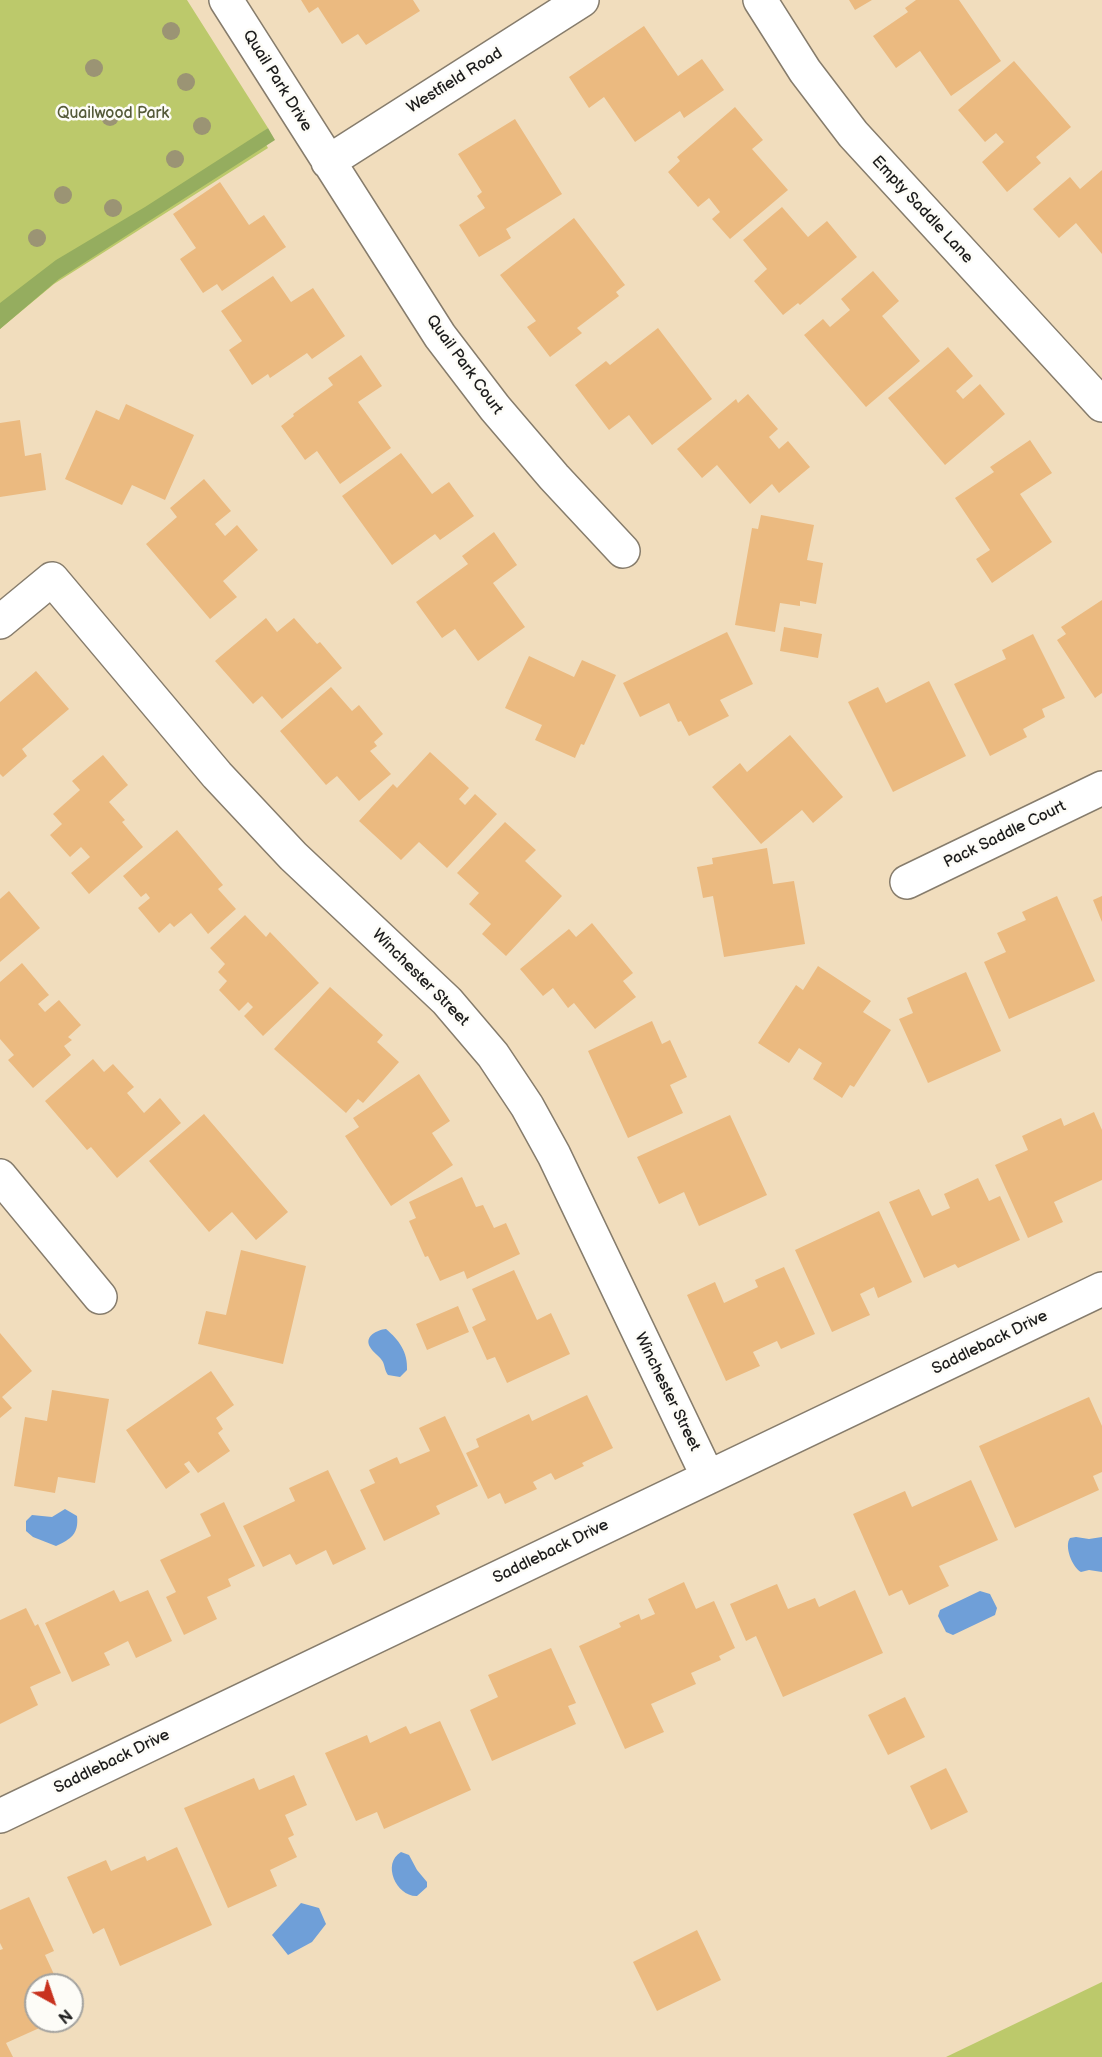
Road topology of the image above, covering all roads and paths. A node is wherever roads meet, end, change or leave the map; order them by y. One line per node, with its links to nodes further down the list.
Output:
1 (226, 0): 4 (street, Quail Park Drive)
2 (582, 0): 4 (street, Westfield Road)
3 (760, 0): 5 (street, Empty Saddle Lane)
4 (328, 162): 6 (street, Quail Park Court)
5 (1102, 405)
6 (623, 551)
7 (0, 622): 13 (street, Winchester Street)
8 (1102, 788): 9 (street, Pack Saddle Court)
9 (907, 882)
10 (0, 1176): 12 (street)
11 (1102, 1289): 13 (street, Saddleback Drive)
12 (100, 1297)
13 (708, 1477): 14 (street, Saddleback Drive)
14 (0, 1816)

